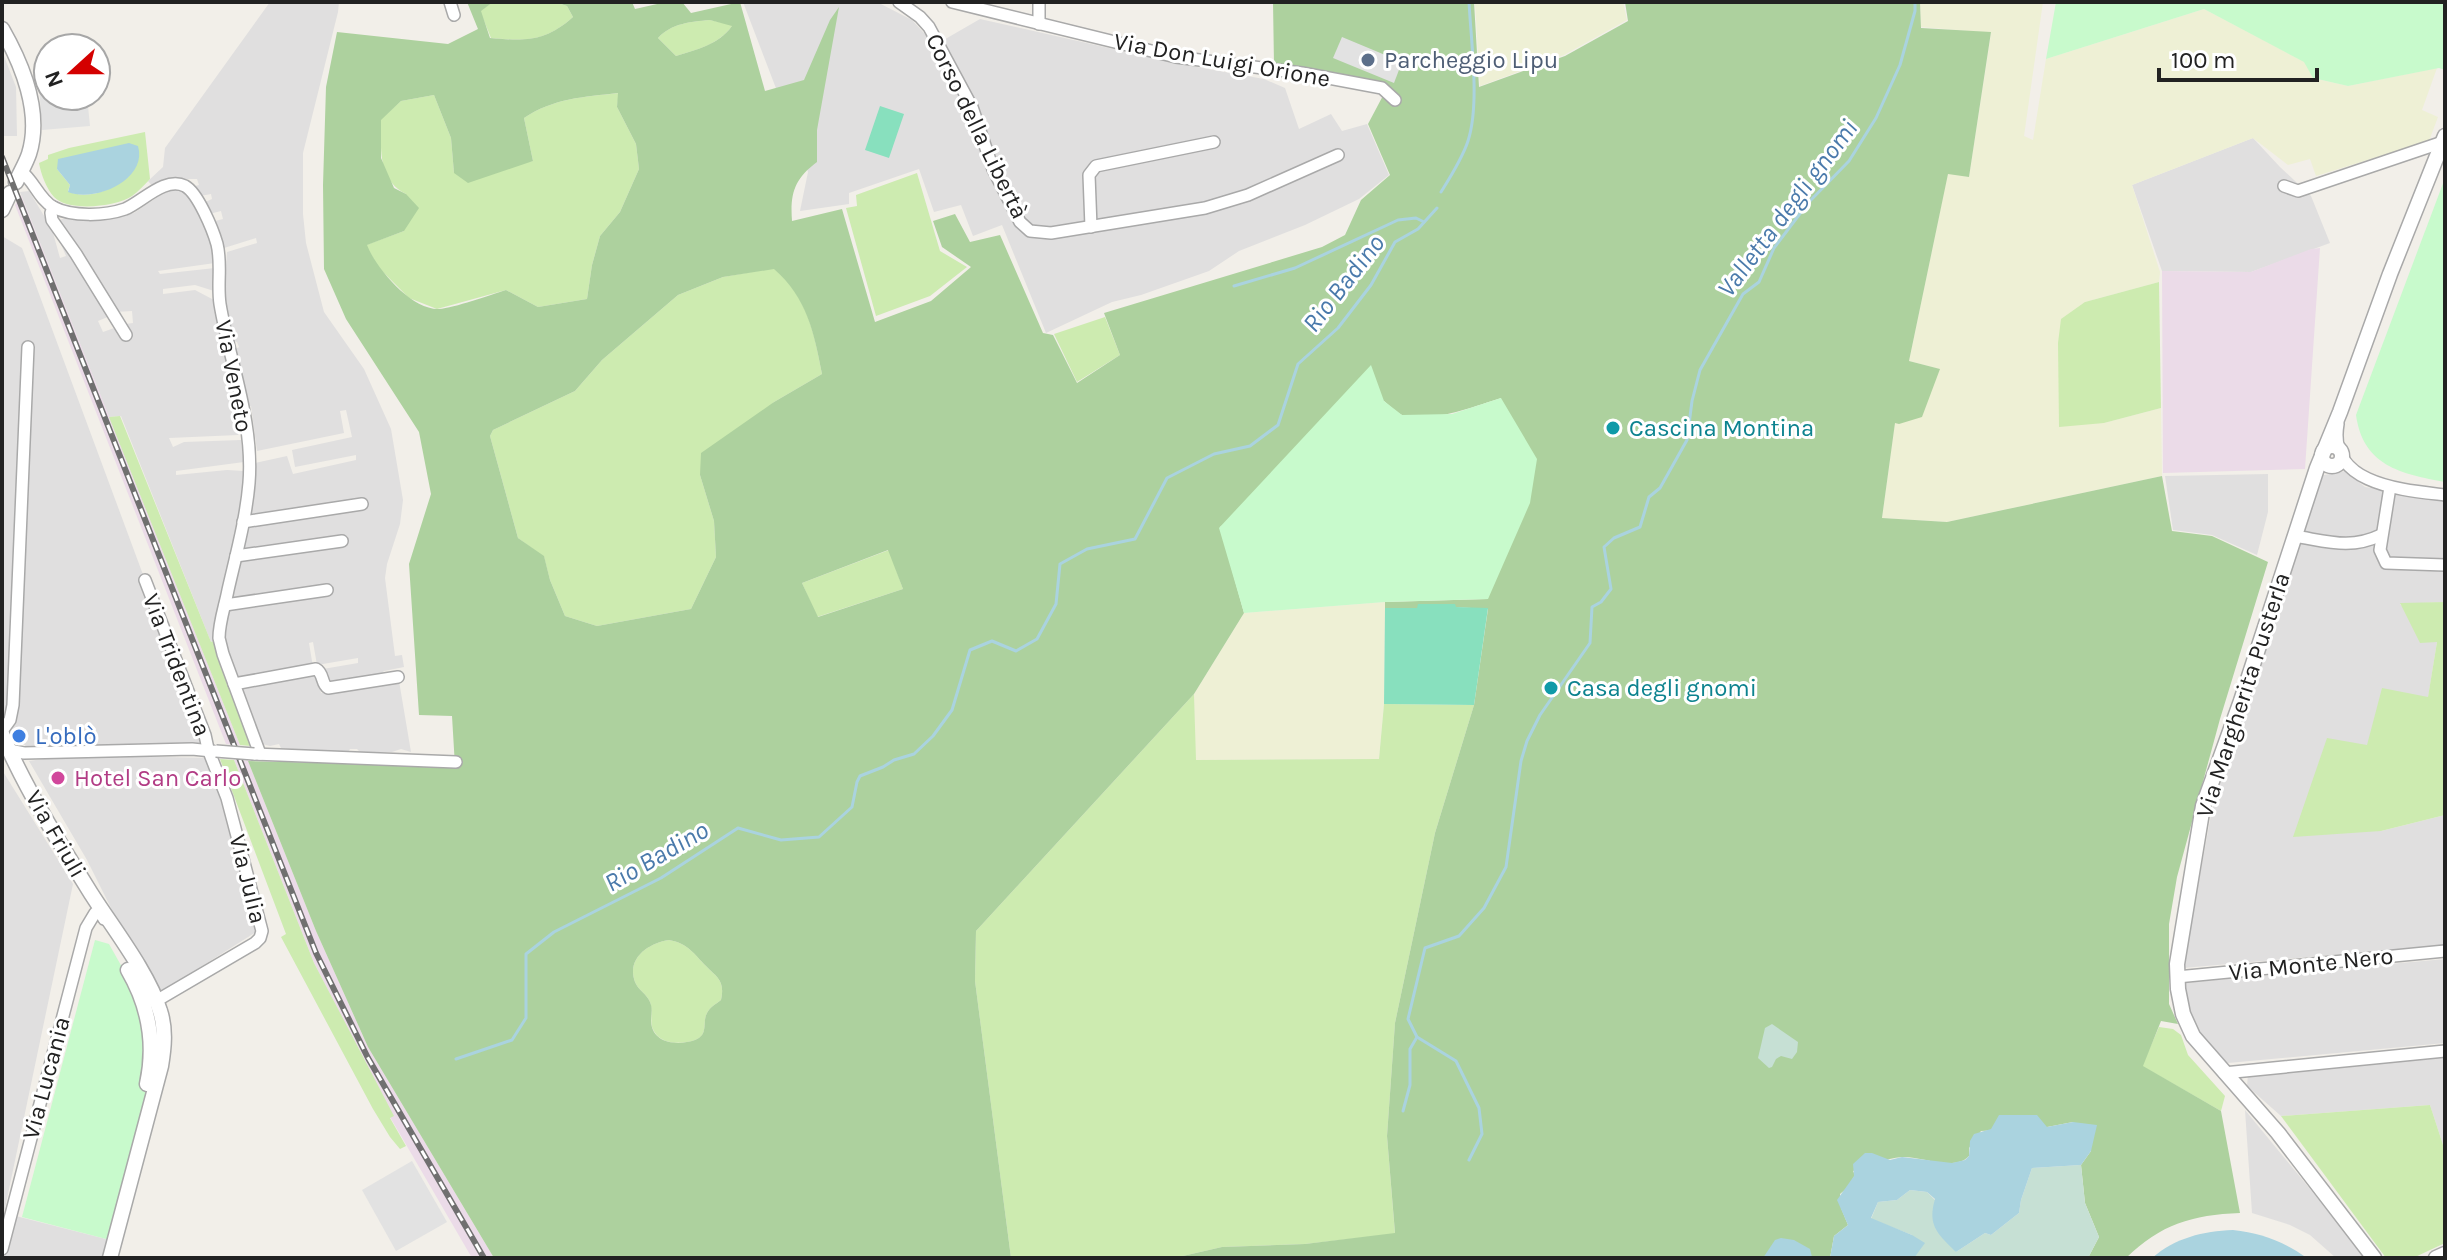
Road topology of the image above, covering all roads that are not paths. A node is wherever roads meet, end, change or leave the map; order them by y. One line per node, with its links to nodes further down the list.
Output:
1 (450, 2): 5 (street)
2 (899, 2): 16 (street, Corso della Libertà)
3 (952, 2): 6 (street, Via Don Luigi Orione)
4 (1039, 2): 6 (street)
5 (454, 15)
6 (1039, 24): 8 (street, Via Don Luigi Orione)
7 (2, 29): 12 (street)
8 (1395, 100)
9 (2444, 139): 13 (street); 19 (street, Via Margherita Pusterla)
10 (1214, 142): 16 (street)
11 (1338, 155): 16 (street, Corso della Libertà)
12 (16, 182): 14 (street); 15 (street)
13 (2284, 186)
14 (53, 207): 17 (street); 25 (street, Via Veneto)
15 (2, 210)
16 (1091, 227)
17 (126, 335)
18 (28, 347): 36 (street)
19 (2340, 412): 20 (street); 21 (street, Via Margherita Pusterla)
20 (2341, 452): 21 (street); 22 (street)
21 (2322, 453): 27 (street, Via Margherita Pusterla)
22 (2390, 487): 23 (street); 26 (street)
23 (2445, 495)
24 (362, 504): 25 (street)
25 (243, 522): 29 (street, Via Veneto)
26 (2381, 535): 27 (street); 30 (street)
27 (2294, 536): 45 (street, Via Margherita Pusterla)
28 (342, 541): 29 (street)
29 (236, 556): 33 (street, Via Veneto)
30 (2445, 565)
31 (145, 580): 38 (street, Via Tridentina)
32 (327, 590): 33 (street)
33 (225, 605): 35 (street, Via Veneto)
34 (398, 677): 35 (street)
35 (234, 684): 39 (street, Via Veneto)
36 (2, 733): 37 (street, Via Friuli)
37 (9, 750): 38 (street); 41 (street, Via Friuli)
38 (212, 751): 39 (street, bridge); 46 (street, Via Julia)
39 (257, 754): 40 (street)
40 (456, 762)
41 (90, 890): 42 (street, Via Friuli); 44 (street, Via Friuli)
42 (97, 912): 44 (street, Via Friuli); 49 (street, Via Lucania)
43 (2445, 951): 45 (street, Via Monte Nero)
44 (128, 960): 46 (street, Via Friuli)
45 (2177, 977): 48 (street, Via Margherita Pusterla)
46 (155, 1012): 51 (street)
47 (2445, 1051): 48 (street)
48 (2224, 1073): 52 (street, Via Margherita Pusterla)
49 (2, 1249)
50 (2445, 1254): 53 (street)
51 (110, 1258)
52 (2374, 1258)
53 (2436, 1258)

